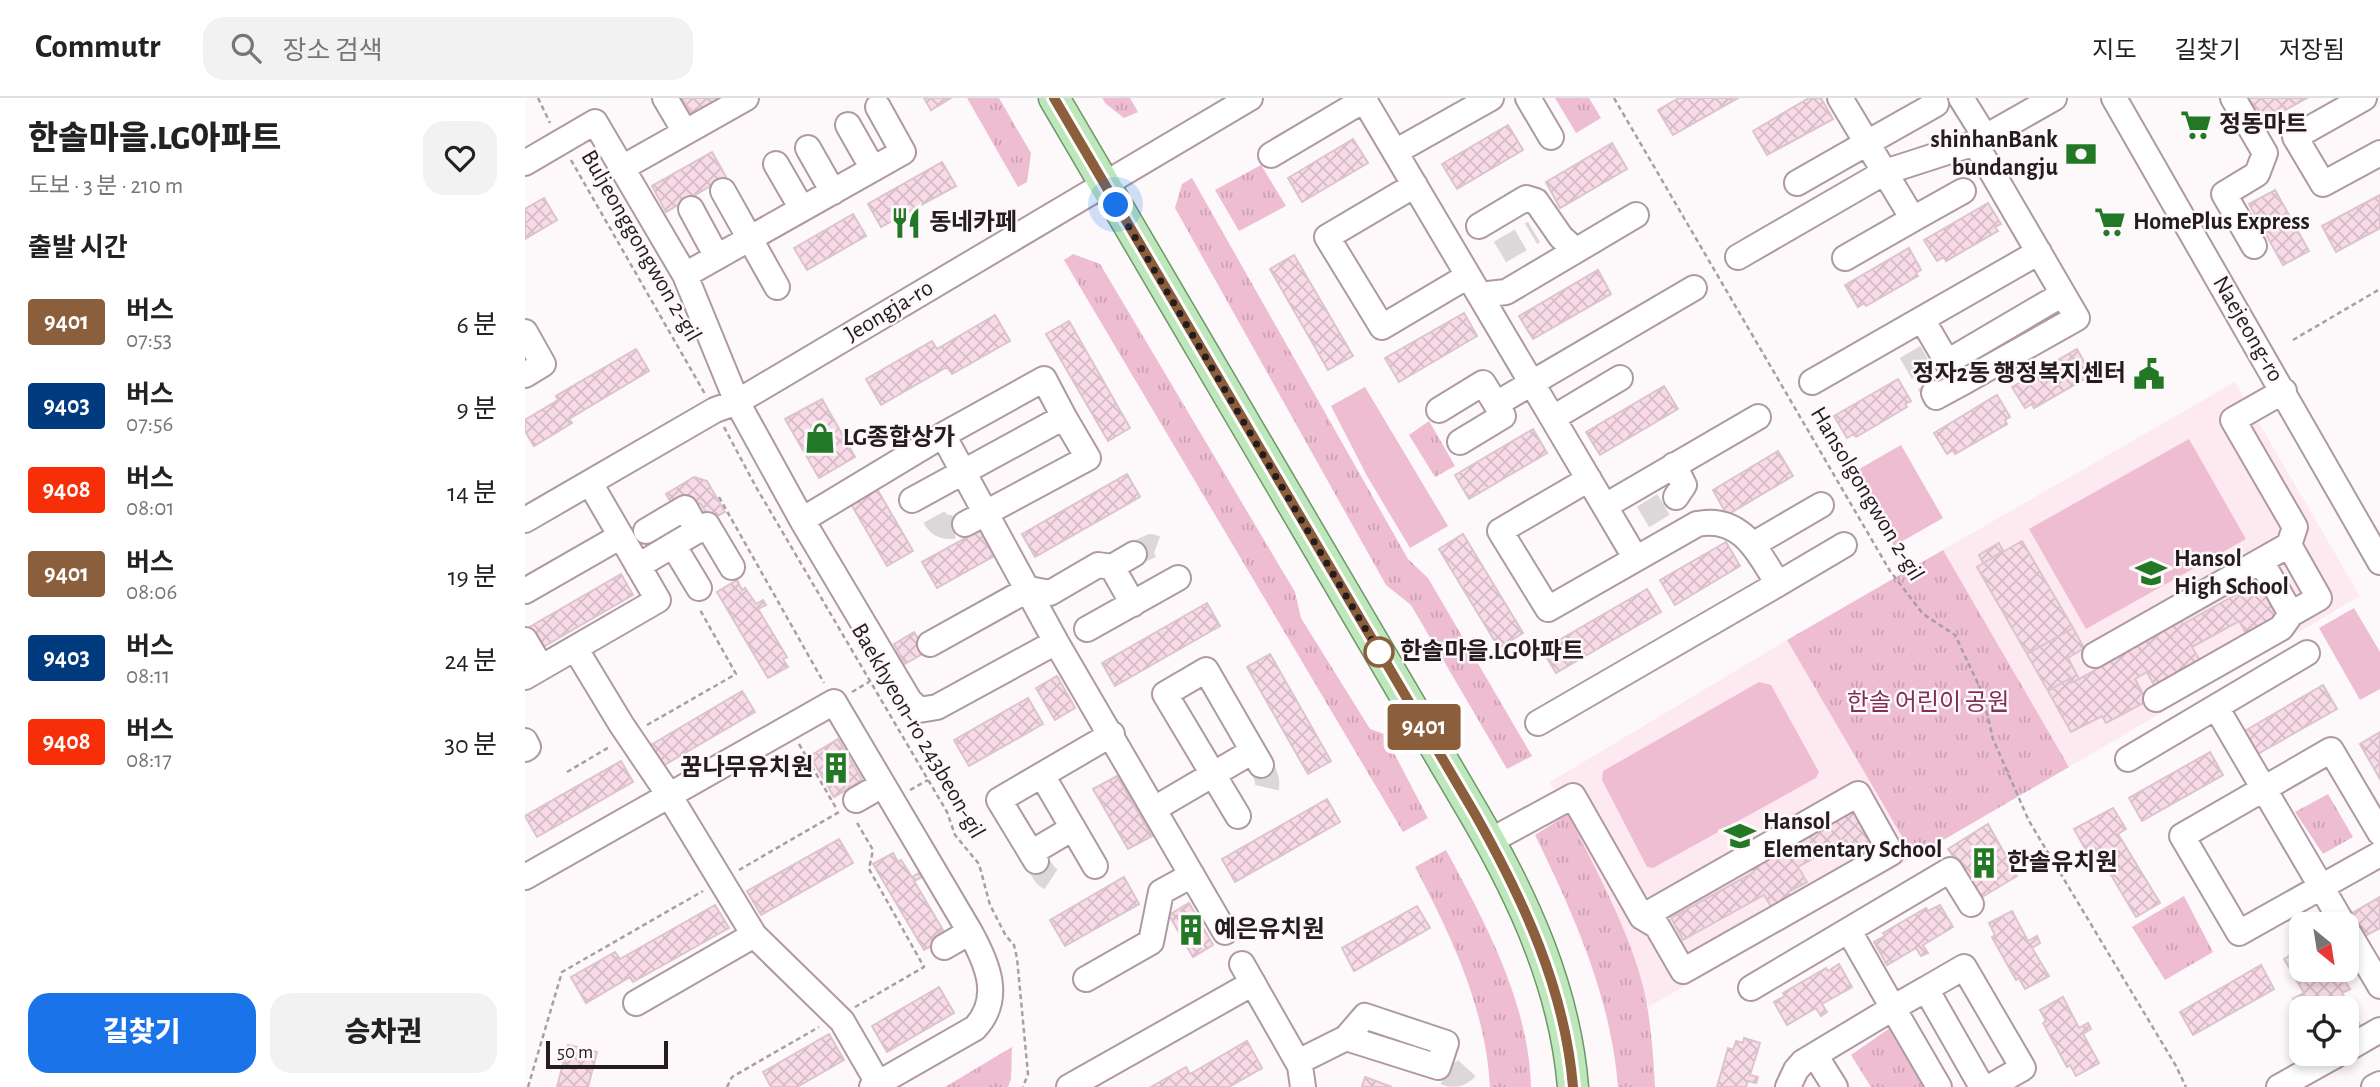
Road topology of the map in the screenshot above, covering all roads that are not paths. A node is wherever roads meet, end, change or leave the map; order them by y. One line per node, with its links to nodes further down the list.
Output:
1 (665, 98): 19 (street)
2 (746, 98): 19 (street)
3 (1053, 98): 33 (main road)
4 (1250, 98): 33 (street, Jeongja-ro)
5 (1490, 98): 24 (street)
6 (1528, 98): 20 (street)
7 (1840, 98): 22 (street)
8 (1961, 98): 21 (street)
9 (2054, 98): 21 (street)
10 (2114, 98): 63 (street, Naejeong-ro)
11 (2233, 98): 44 (street)
12 (2364, 98): 25 (street)
13 (2372, 98): 17 (street)
14 (1364, 99): 24 (street); 26 (street)
15 (1936, 104): 22 (street)
16 (878, 107): 30 (street)
17 (2380, 112)
18 (848, 125): 30 (street)
19 (685, 132): 29 (street)
20 (1551, 137)
21 (1981, 141): 31 (street); 46 (street)
22 (1867, 143): 31 (street); 32 (street)
23 (808, 148): 37 (street)
24 (1395, 152): 34 (street)
25 (2380, 152)
26 (1271, 155)
27 (525, 163): 29 (street)
28 (776, 164): 39 (street)
29 (622, 168): 50 (street)
30 (873, 169): 37 (street)
31 (1885, 172): 41 (street); 48 (street)
32 (1797, 183)
33 (1104, 184): 66 (street, Jeongja-ro); 130 (main road)
34 (1415, 186): 51 (street); 51 (street)
35 (723, 191): 43 (street)
36 (1963, 191): 41 (street)
37 (833, 192): 39 (street)
38 (691, 209): 47 (street)
39 (802, 209): 43 (street)
40 (1636, 215): 45 (street)
41 (1913, 219): 49 (street)
42 (1479, 226): 45 (street)
43 (750, 239): 47 (street); 52 (street)
44 (2254, 246)
45 (1576, 250): 51 (street)
46 (2039, 252): 54 (street); 55 (street)
47 (717, 257): 50 (street)
48 (1738, 257)
49 (1845, 258)
50 (685, 275): 66 (street)
51 (1474, 286): 61 (street)
52 (777, 287)
53 (1694, 288): 61 (street)
54 (2063, 294): 57 (street); 62 (street)
55 (1922, 319): 57 (street); 60 (street)
56 (525, 332): 58 (street)
57 (1947, 362): 62 (street)
58 (525, 375)
59 (1620, 378): 70 (street)
60 (1812, 382)
61 (1532, 383): 65 (street); 70 (street)
62 (1960, 383): 64 (street)
63 (2284, 391): 90 (street); 94 (street, Naejeong-ro)
64 (1934, 393)
65 (1496, 404): 67 (street); 72 (street)
66 (726, 406): 76 (street, Jeongja-ro); 83 (street)
67 (1439, 410)
68 (1064, 417): 71 (street); 74 (street); 81 (street)
69 (1758, 417): 73 (street)
70 (1553, 418): 75 (street)
71 (943, 436): 74 (street); 83 (street)
72 (1461, 442)
73 (1674, 466): 77 (street); 80 (street)
74 (962, 472): 78 (street); 81 (street)
75 (1589, 479): 80 (street); 92 (street)
76 (590, 483): 82 (street, Jeongja-ro); 86 (street)
77 (1677, 497)
78 (912, 500)
79 (1821, 505): 87 (street)
80 (1605, 506): 92 (street)
81 (975, 519): 100 (street)
82 (525, 520)
83 (802, 520): 107 (street)
84 (698, 530): 85 (street); 88 (street); 97 (street)
85 (646, 531)
86 (621, 536): 95 (street); 101 (street)
87 (1754, 544): 92 (street); 99 (street)
88 (673, 545): 95 (street); 102 (street)
89 (1844, 545): 99 (street)
90 (2289, 545): 93 (street); 104 (street)
91 (1135, 554): 96 (street)
92 (1636, 559)
93 (2261, 561): 104 (street); 111 (street)
94 (2380, 562)
95 (638, 566): 109 (street)
96 (1112, 567): 100 (street); 103 (street)
97 (739, 568)
98 (1178, 579): 103 (street)
99 (1778, 584): 115 (street)
100 (1029, 589): 107 (street); 108 (street)
101 (525, 591)
102 (696, 594)
103 (1133, 604): 105 (street)
104 (2291, 614): 113 (street)
105 (1087, 629)
106 (525, 640): 112 (street)
107 (1056, 642): 116 (street)
108 (930, 644)
109 (575, 648): 112 (street); 124 (street)
110 (2307, 653): 114 (street)
111 (2095, 655)
112 (533, 672)
113 (2156, 699)
114 (2216, 707): 119 (street); 123 (street)
115 (1538, 723)
116 (1112, 734): 121 (street); 126 (street)
117 (525, 741): 118 (street)
118 (525, 748)
119 (2127, 759)
120 (1213, 774): 120 (street); 126 (street); 127 (street)
121 (1042, 775): 128 (street); 128 (street)
122 (882, 785): 124 (street); 125 (street); 140 (street)
123 (2263, 788): 129 (street); 135 (street); 135 (street)
124 (669, 795): 134 (street); 142 (street)
125 (848, 808)
126 (1154, 809): 133 (street)
127 (1238, 816)
128 (1073, 828): 132 (street)
129 (2380, 833)
130 (1490, 841): 138 (street); 161 (main road)
131 (2380, 854): 135 (street)
132 (1095, 866)
133 (1192, 875): 141 (street); 145 (street)
134 (525, 877)
135 (2322, 888): 137 (street)
136 (1971, 904): 139 (street)
137 (2336, 912)
138 (1641, 917): 138 (street)
139 (1849, 931): 147 (street); 150 (street)
140 (970, 932): 143 (street); 158 (street)
141 (1225, 933)
142 (754, 935): 149 (street); 158 (street)
143 (944, 947)
144 (2359, 950): 146 (street)
145 (1086, 979)
146 (2380, 986)
147 (1751, 988)
148 (1926, 989): 150 (street); 165 (street); 166 (street)
149 (636, 1003)
150 (1893, 1008): 153 (street); 164 (street)
151 (2380, 1030): 152 (street)
152 (2359, 1042)
153 (1815, 1055): 162 (street); 163 (street)
154 (1298, 1062): 156 (street); 159 (street); 160 (street)
155 (2317, 1066): 167 (street)
156 (1441, 1070)
157 (2380, 1084): 168 (street)
158 (875, 1085)
159 (1069, 1087)
160 (1303, 1087)
161 (1573, 1087)
162 (1788, 1087)
163 (1835, 1087)
164 (1939, 1087)
165 (1982, 1087)
166 (1990, 1087)
167 (2279, 1087)
168 (2374, 1087)

